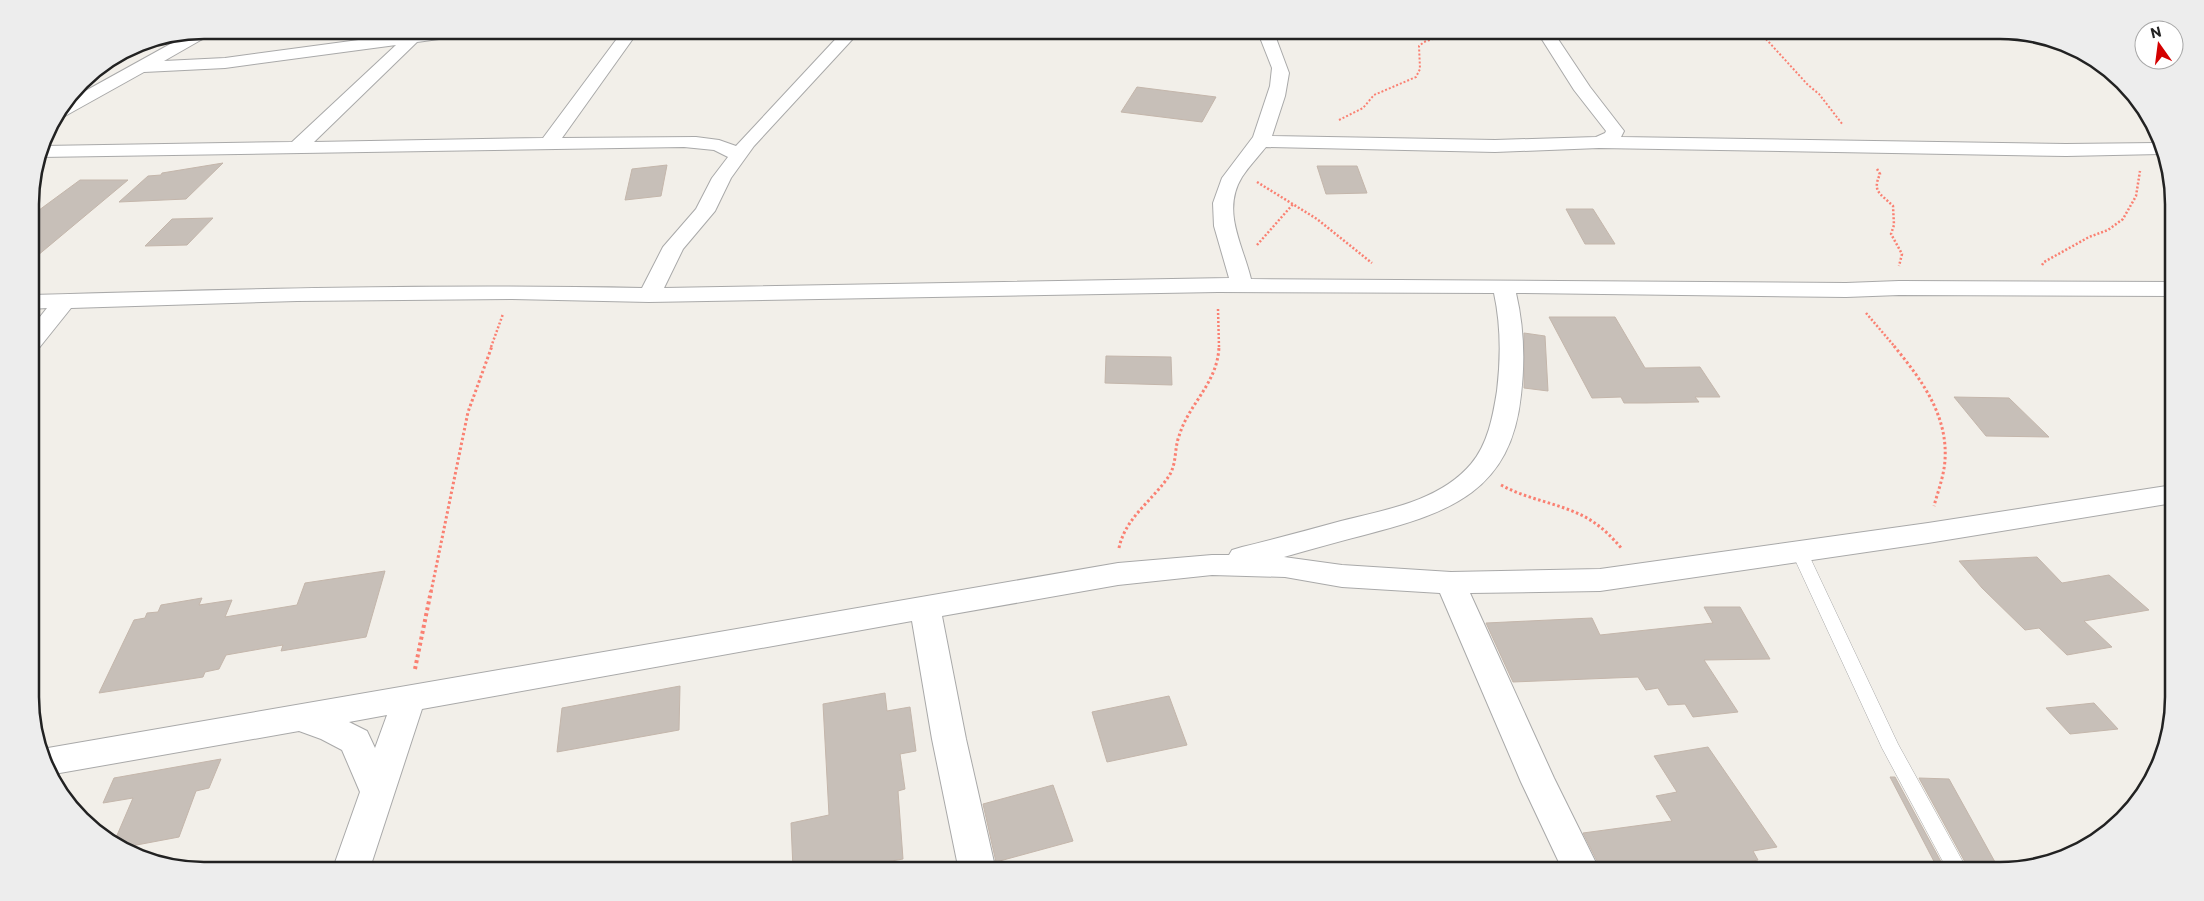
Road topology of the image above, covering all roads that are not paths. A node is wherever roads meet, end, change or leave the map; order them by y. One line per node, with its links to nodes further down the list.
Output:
1 (191, 39): 8 (street)
2 (405, 39): 8 (street)
3 (411, 39): 15 (street)
4 (624, 39): 13 (street)
5 (845, 39): 10 (street)
6 (1268, 39): 11 (street)
7 (1550, 39): 12 (street)
8 (142, 66): 9 (street)
9 (73, 104)
10 (762, 128): 14 (street); 18 (street)
11 (1267, 142): 12 (street); 19 (street)
12 (1599, 142): 16 (street)
13 (550, 143): 14 (street); 15 (street)
14 (696, 143): 18 (street)
15 (297, 148): 17 (street)
16 (2156, 149)
17 (47, 152)
18 (738, 155): 22 (street)
19 (1240, 276): 20 (street); 22 (street)
20 (1504, 286): 21 (street); 28 (street)
21 (2165, 289)
22 (649, 294): 24 (street)
23 (39, 302): 24 (street)
24 (64, 302): 25 (street)
25 (39, 333)
26 (2165, 495): 27 (street)
27 (1799, 551): 29 (street); 38 (lane)
28 (1212, 565): 29 (street); 30 (street)
29 (1451, 583): 37 (street)
30 (925, 609): 31 (street); 36 (street)
31 (409, 699): 32 (street); 34 (street)
32 (299, 717): 33 (street); 34 (street)
33 (52, 760)
34 (377, 792): 35 (street)
35 (353, 862)
36 (976, 862)
37 (1578, 862)
38 (1953, 862)

